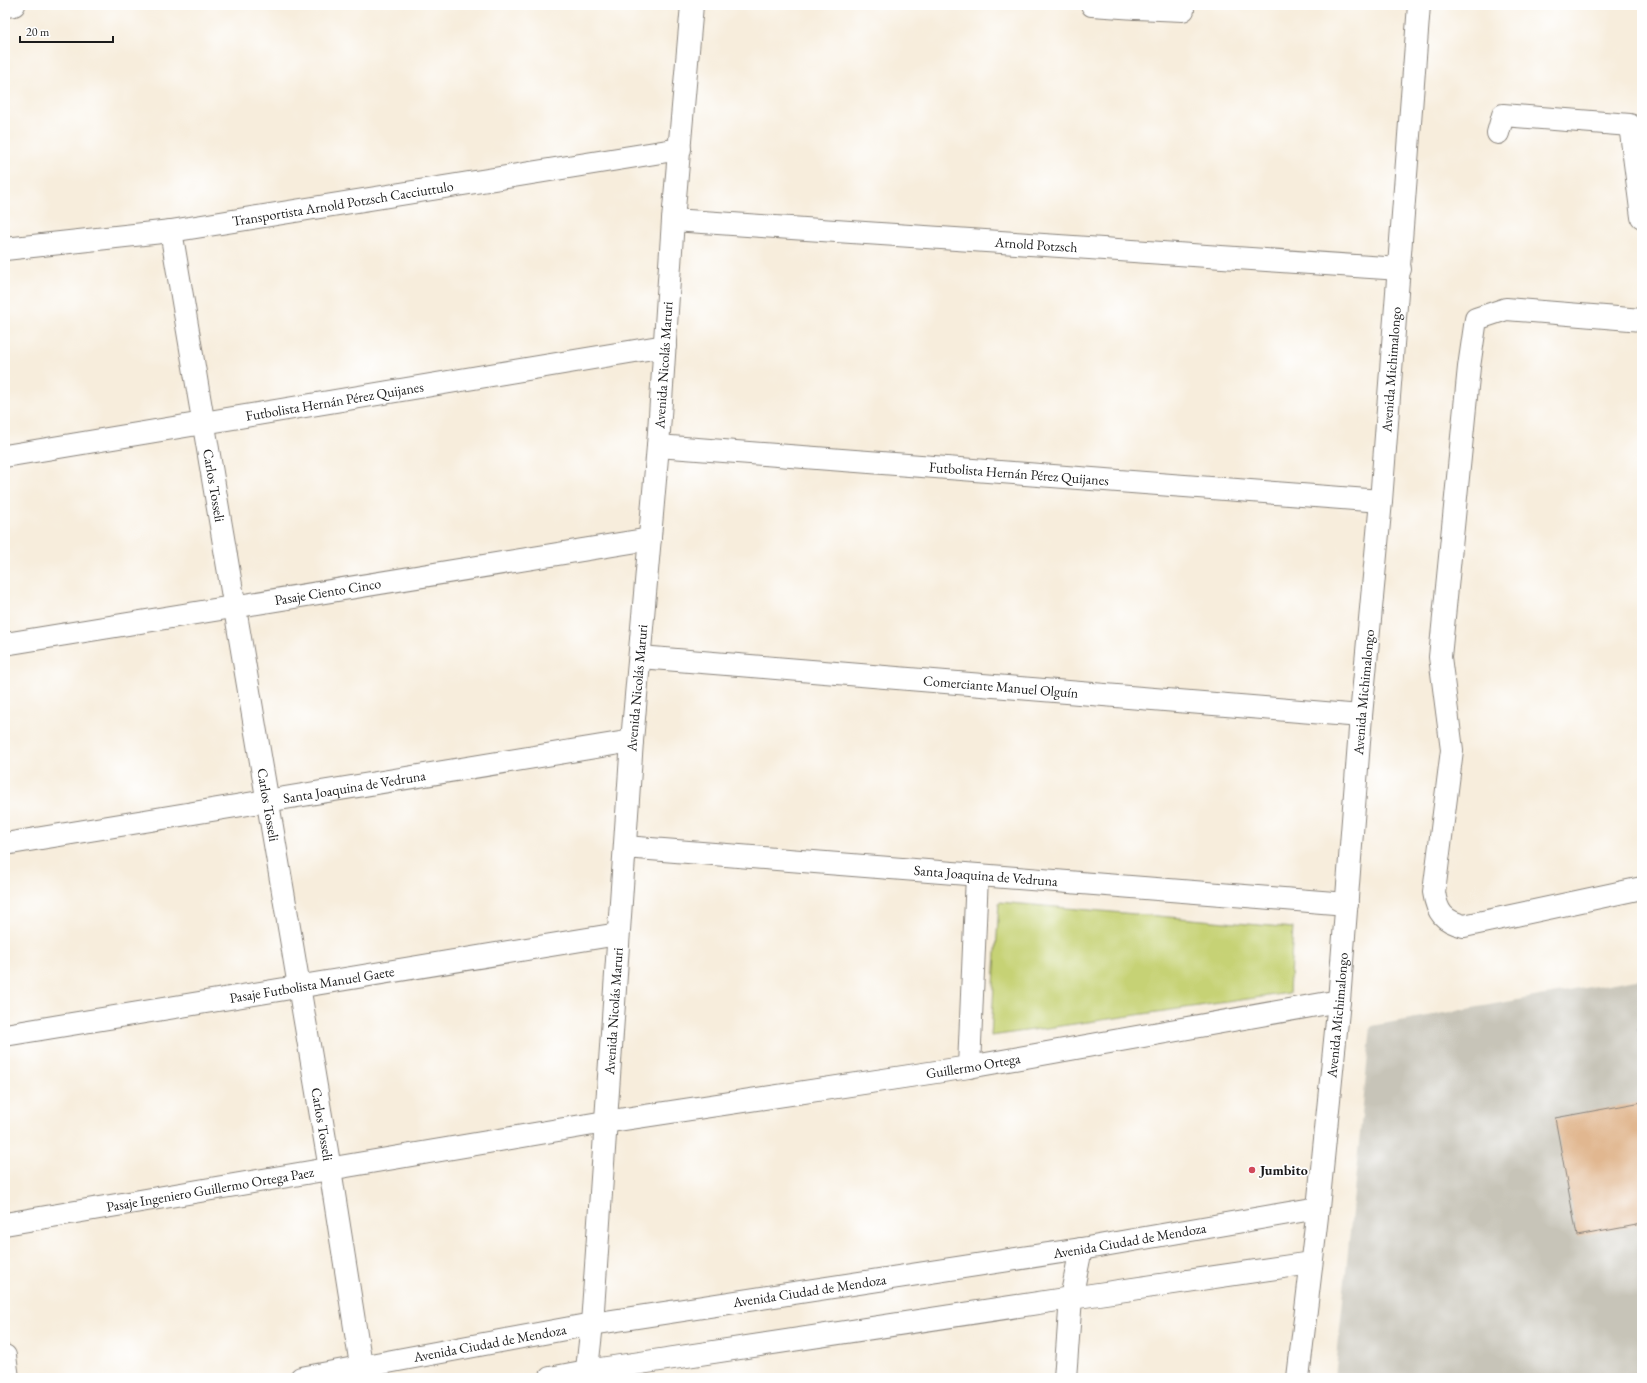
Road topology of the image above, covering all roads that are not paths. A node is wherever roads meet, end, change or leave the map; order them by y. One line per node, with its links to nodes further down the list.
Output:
1 (14, 5): 5 (street)
2 (692, 5): 9 (street, Avenida Nicolás Maruri)
3 (1092, 5): 6 (street)
4 (1419, 5): 14 (street, Avenida Michimalongo)
5 (5, 6)
6 (1136, 6): 7 (street)
7 (1182, 10)
8 (1498, 133): 10 (street)
9 (680, 149): 11 (street, Avenida Nicolás Maruri); 12 (street, Transportista Arnold Potzsch Cacciuttulo)
10 (1642, 217)
11 (673, 220): 14 (street, Arnold Potzsch); 16 (street, Avenida Nicolás Maruri)
12 (171, 232): 13 (street, Transportista Arnold Potzsch Cacciuttulo); 17 (street, Carlos Tosseli)
13 (5, 249)
14 (1400, 269): 20 (street, Avenida Michimalongo)
15 (1642, 320): 31 (street)
16 (664, 346): 17 (street, Futbolista Hernán Pérez Quijanes); 18 (street, Avenida Nicolás Maruri)
17 (204, 423): 19 (street, Futbolista Hernán Pérez Quijanes); 22 (street, Carlos Tosseli)
18 (658, 446): 20 (street, Futbolista Hernán Pérez Quijanes); 21 (street, Avenida Nicolás Maruri)
19 (5, 456)
20 (1381, 501): 25 (street, Avenida Michimalongo)
21 (650, 539): 22 (street, Pasaje Ciento Cinco); 24 (street, Avenida Nicolás Maruri)
22 (234, 606): 23 (street, Pasaje Ciento Cinco); 27 (street, Carlos Tosseli)
23 (5, 644)
24 (640, 657): 25 (street, Comerciante Manuel Olguín); 26 (street, Avenida Nicolás Maruri)
25 (1361, 716): 32 (street, Avenida Michimalongo)
26 (632, 741): 27 (street, Santa Joaquina de Vedruna); 29 (street, Avenida Nicolás Maruri)
27 (267, 801): 28 (street, Santa Joaquina de Vedruna); 34 (street, Carlos Tosseli)
28 (5, 844)
29 (625, 847): 30 (street, Santa Joaquina de Vedruna); 33 (street, Avenida Nicolás Maruri)
30 (977, 875): 32 (street, Santa Joaquina de Vedruna); 37 (street)
31 (1642, 888)
32 (1348, 904): 35 (street, Avenida Michimalongo)
33 (618, 934): 34 (street, Pasaje Futbolista Manuel Gaete); 38 (street, Avenida Nicolás Maruri)
34 (299, 986): 36 (street, Pasaje Futbolista Manuel Gaete); 39 (street, Carlos Tosseli)
35 (1340, 1001): 37 (street, Guillermo Ortega); 40 (street, Avenida Michimalongo)
36 (5, 1035)
37 (969, 1067): 38 (street, Guillermo Ortega)
38 (605, 1122): 39 (street, Pasaje Ingeniero Guillermo Ortega Paez); 45 (street, Avenida Nicolás Maruri)
39 (330, 1169): 41 (street, Pasaje Ingeniero Guillermo Ortega Paez); 47 (street, Carlos Tosseli)
40 (1318, 1208): 42 (street, Avenida Ciudad de Mendoza); 43 (street, Avenida Michimalongo)
41 (5, 1224)
42 (1081, 1249): 44 (street); 45 (street, Avenida Ciudad de Mendoza)
43 (1311, 1263): 44 (street); 53 (street, Avenida Michimalongo)
44 (1071, 1298): 48 (street); 52 (street)
45 (592, 1324): 47 (street, Avenida Ciudad de Mendoza); 48 (street, Avenida Nicolás Maruri)
46 (5, 1356): 49 (street)
47 (362, 1372): 50 (street, Avenida Ciudad de Mendoza)
48 (587, 1374): 51 (street)
49 (8, 1378)
50 (301, 1378)
51 (550, 1378)
52 (1065, 1378)
53 (1298, 1378)

